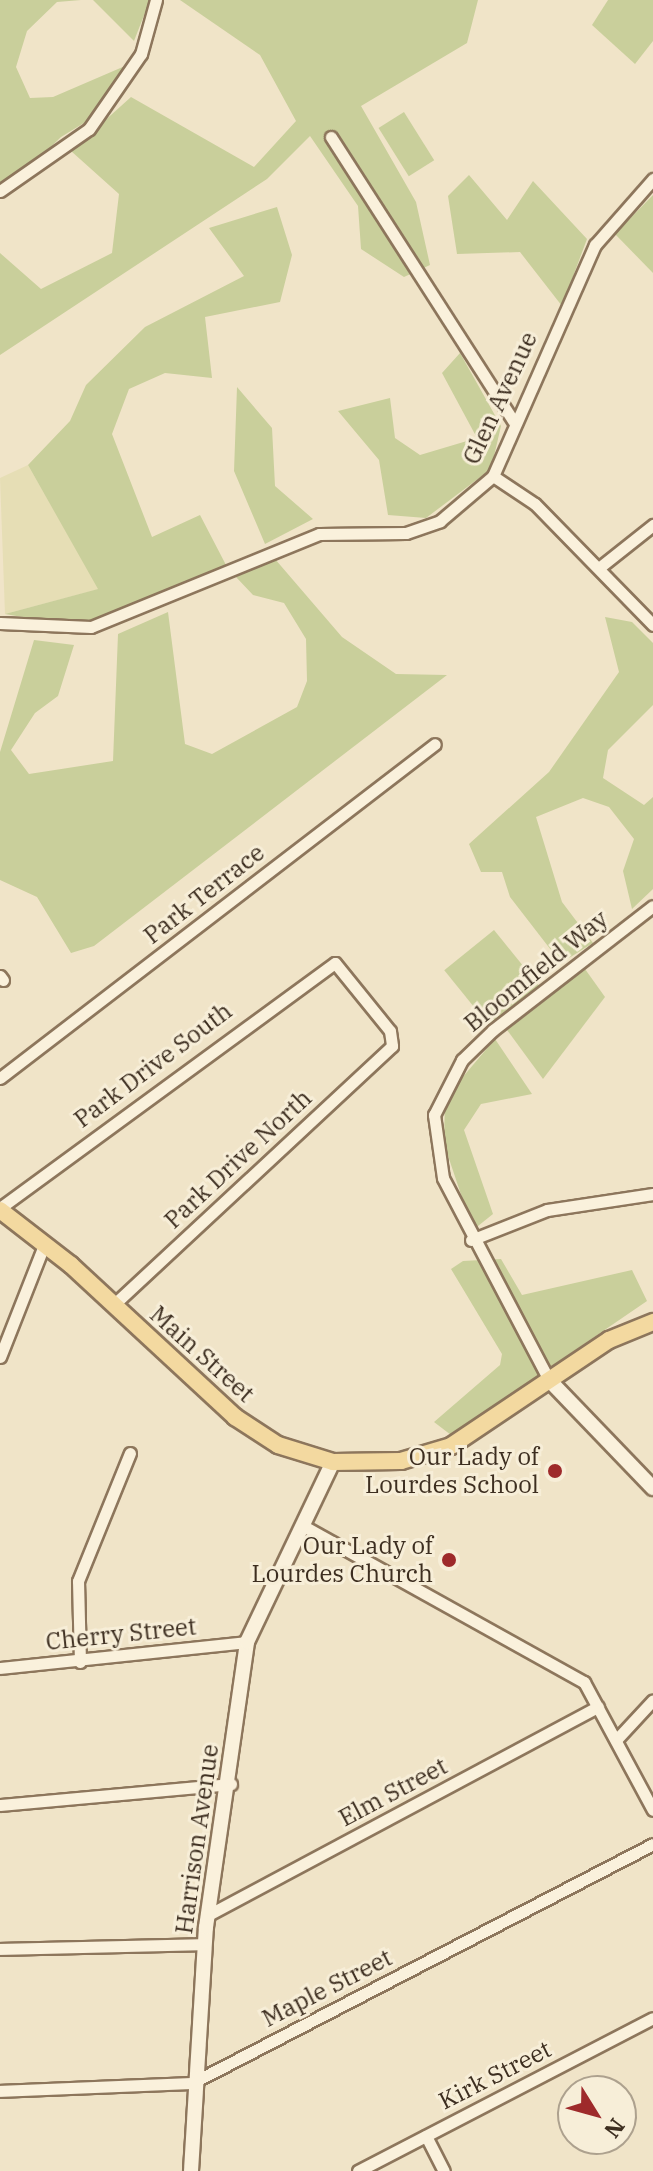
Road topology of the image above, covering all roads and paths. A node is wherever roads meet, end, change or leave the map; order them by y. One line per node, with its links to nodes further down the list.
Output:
1 (156, 0): 4 (street)
2 (331, 137): 5 (street)
3 (653, 179): 5 (street, Glen Avenue)
4 (0, 191)
5 (513, 421): 6 (street, Glen Avenue)
6 (493, 476): 8 (street); 9 (street, Glen Avenue)
7 (653, 525): 8 (street)
8 (600, 567): 10 (street)
9 (0, 623)
10 (653, 625)
11 (435, 744): 14 (street, Park Terrace)
12 (653, 906): 17 (street, Bloomfield Way)
13 (335, 963): 16 (street, Park Drive South); 19 (street, Park Drive North)
14 (0, 1078)
15 (653, 1194): 17 (street)
16 (0, 1209): 18 (main road, Main Street)
17 (471, 1240): 22 (street, Bloomfield Way)
18 (45, 1243): 19 (main road, Main Street); 21 (street)
19 (113, 1305): 24 (main road, Main Street)
20 (653, 1322): 22 (main road)
21 (0, 1357)
22 (549, 1380): 24 (main road); 25 (street)
23 (130, 1453): 28 (street)
24 (333, 1462): 26 (street)
25 (653, 1488)
26 (307, 1528): 27 (street, Harrison Avenue); 31 (street)
27 (247, 1642): 28 (street, Cherry Street); 33 (street, Harrison Avenue)
28 (80, 1662): 29 (street, Cherry Street)
29 (0, 1668)
30 (653, 1700): 32 (street)
31 (598, 1707): 32 (street); 37 (street, Elm Street)
32 (616, 1740): 35 (street)
33 (231, 1784): 34 (street); 37 (street, Harrison Avenue)
34 (0, 1805)
35 (653, 1810)
36 (653, 1844): 41 (street, Maple Street)
37 (208, 1915): 38 (street, Harrison Avenue)
38 (204, 1944): 39 (street); 41 (street, Harrison Avenue)
39 (0, 1949)
40 (653, 2019): 43 (street, Kirk Street)
41 (192, 2083): 42 (street, Maple Street); 44 (street, Harrison Avenue)
42 (0, 2091)
43 (426, 2136): 45 (street, Kirk Street); 46 (street)
44 (191, 2171)
45 (358, 2171)
46 (444, 2171)

